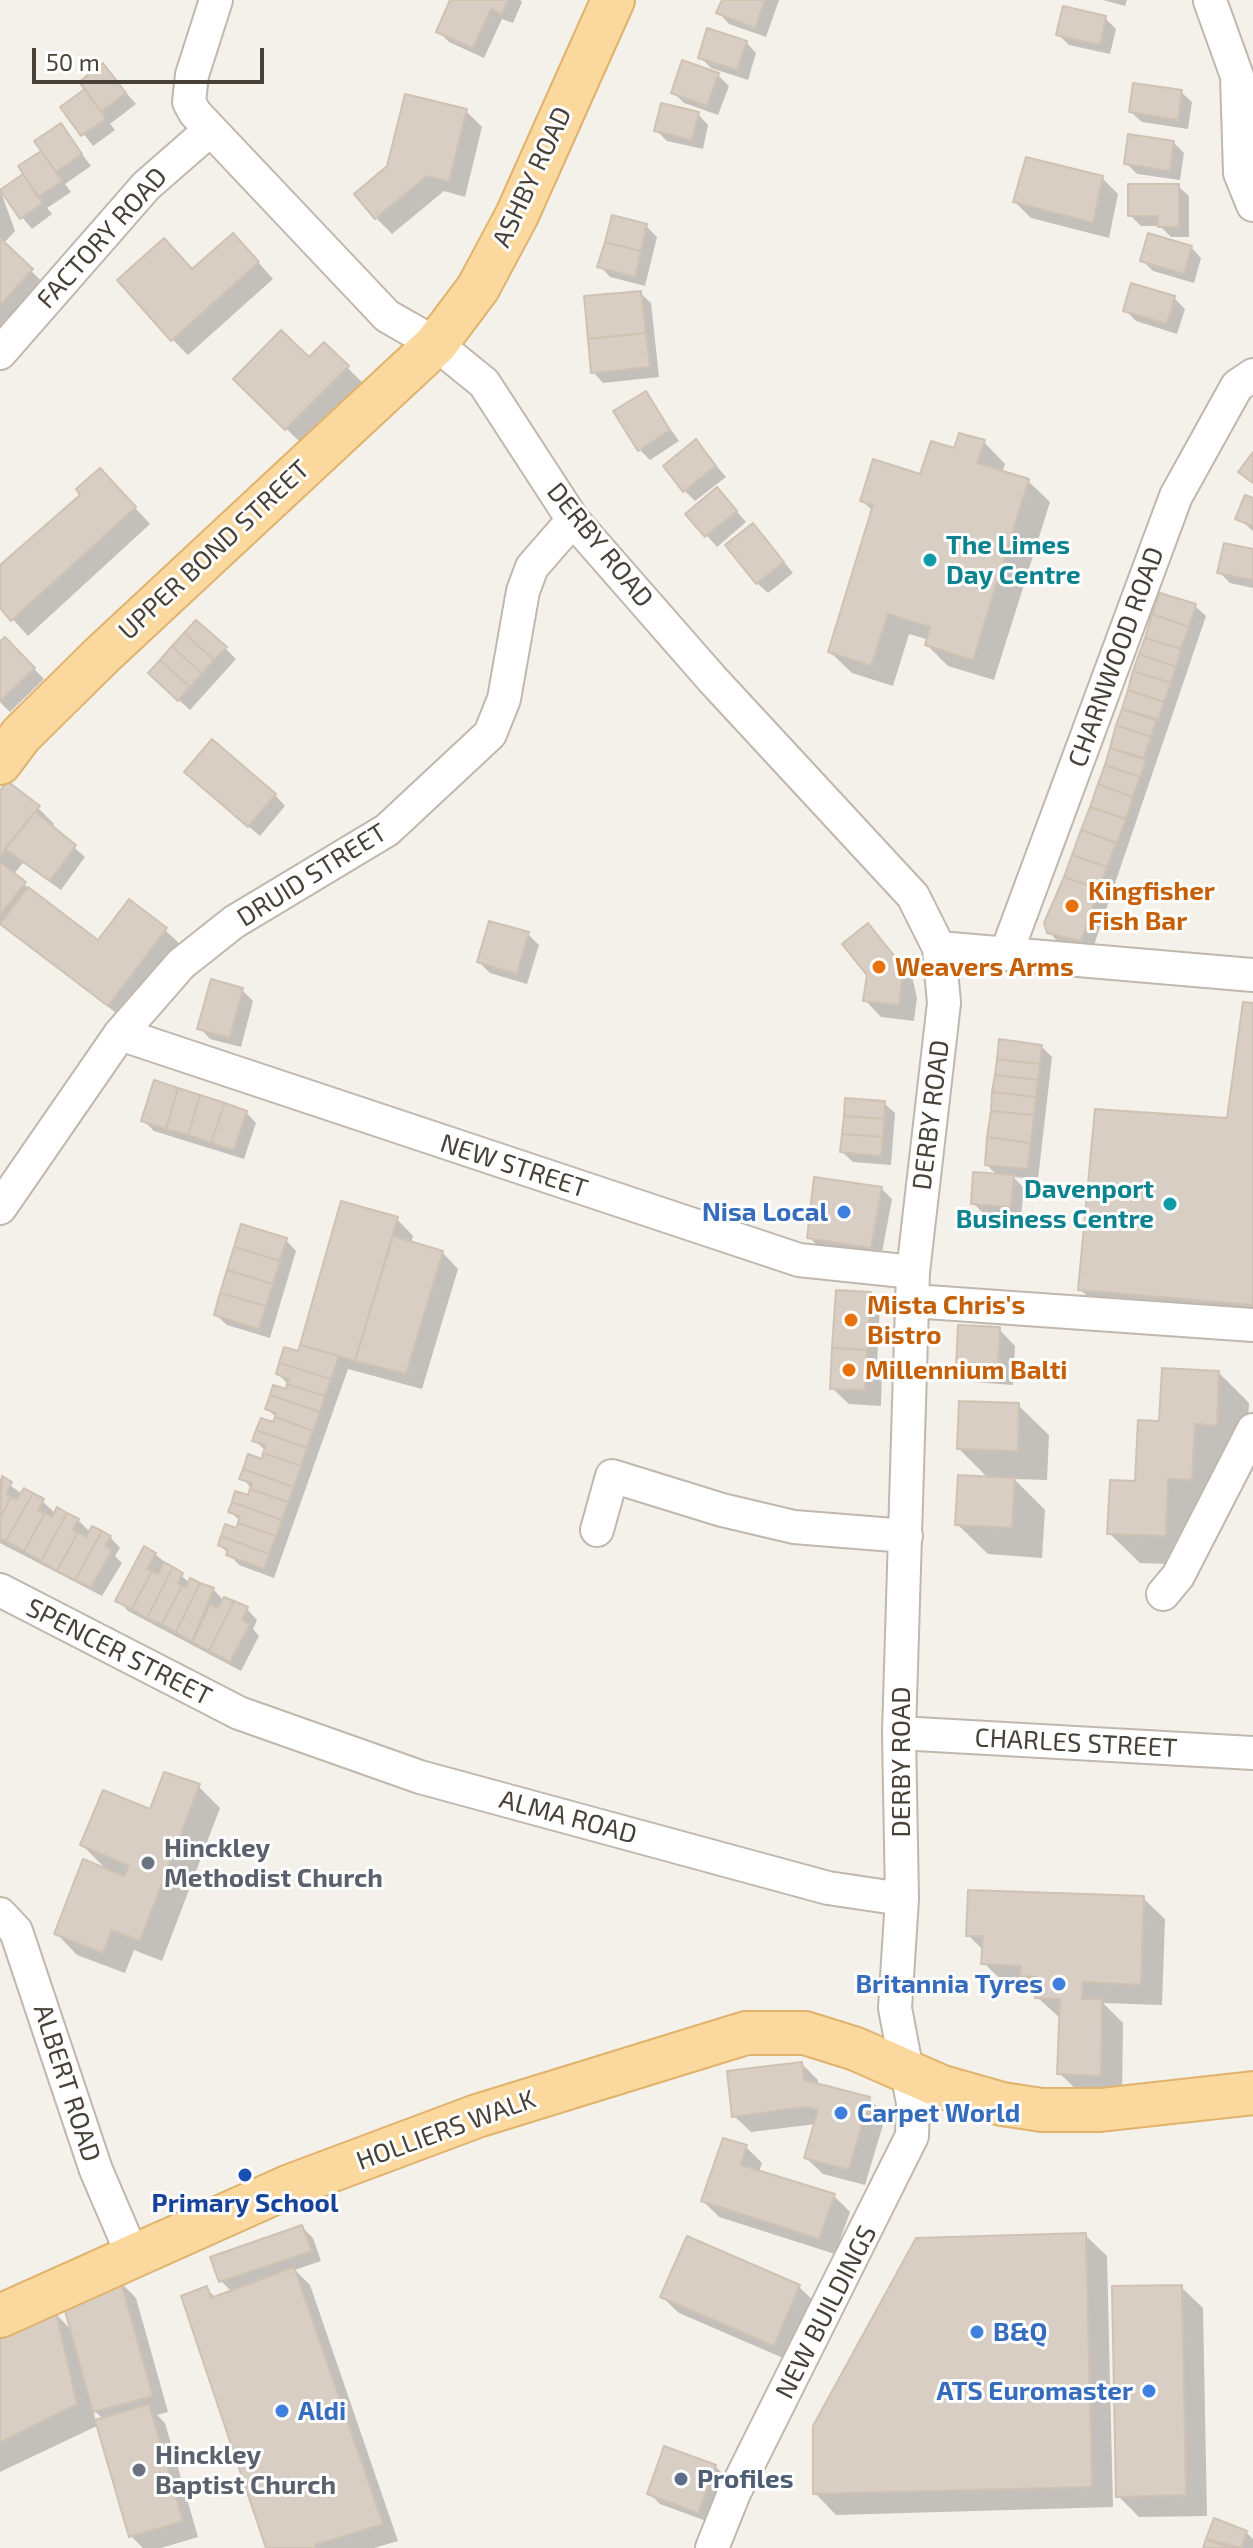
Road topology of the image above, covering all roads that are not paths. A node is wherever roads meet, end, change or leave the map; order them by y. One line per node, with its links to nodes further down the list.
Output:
1 (216, 0): 4 (street, DERBY ROAD)
2 (613, 0): 6 (main road, ASHBY ROAD)
3 (1210, 1): 5 (street)
4 (210, 130): 6 (street, DERBY ROAD); 7 (street, FACTORY ROAD)
5 (1253, 205)
6 (436, 344): 9 (street, DERBY ROAD); 10 (main road, UPPER BOND STREET)
7 (0, 353)
8 (1253, 375): 12 (street, CHARNWOOD ROAD)
9 (573, 520): 11 (street, DERBY ROAD); 14 (street, DRUID STREET)
10 (0, 763)
11 (939, 948): 12 (street); 16 (street, DERBY ROAD)
12 (1006, 954): 13 (street)
13 (1253, 975)
14 (120, 1034): 15 (street, DRUID STREET); 16 (street, NEW STREET)
15 (0, 1208)
16 (913, 1286): 17 (street, NEW STREET); 20 (street, DERBY ROAD)
17 (1253, 1325)
18 (1253, 1430): 22 (street)
19 (597, 1530): 20 (street)
20 (906, 1536): 24 (street, DERBY ROAD)
21 (0, 1590): 23 (street, SPENCER STREET)
22 (1163, 1594)
23 (239, 1713): 26 (street, ALMA ROAD)
24 (899, 1733): 25 (street, CHARLES STREET); 26 (street, DERBY ROAD)
25 (1253, 1753)
26 (902, 1899): 28 (street, DERBY ROAD)
27 (0, 1914): 30 (street, ALBERT ROAD)
28 (906, 2071): 29 (main road, HOLLIERS WALK); 30 (main road, HOLLIERS WALK); 32 (street, NEW BUILDINGS)
29 (1253, 2093)
30 (132, 2254): 31 (main road, HOLLIERS WALK)
31 (0, 2316)
32 (712, 2548)

